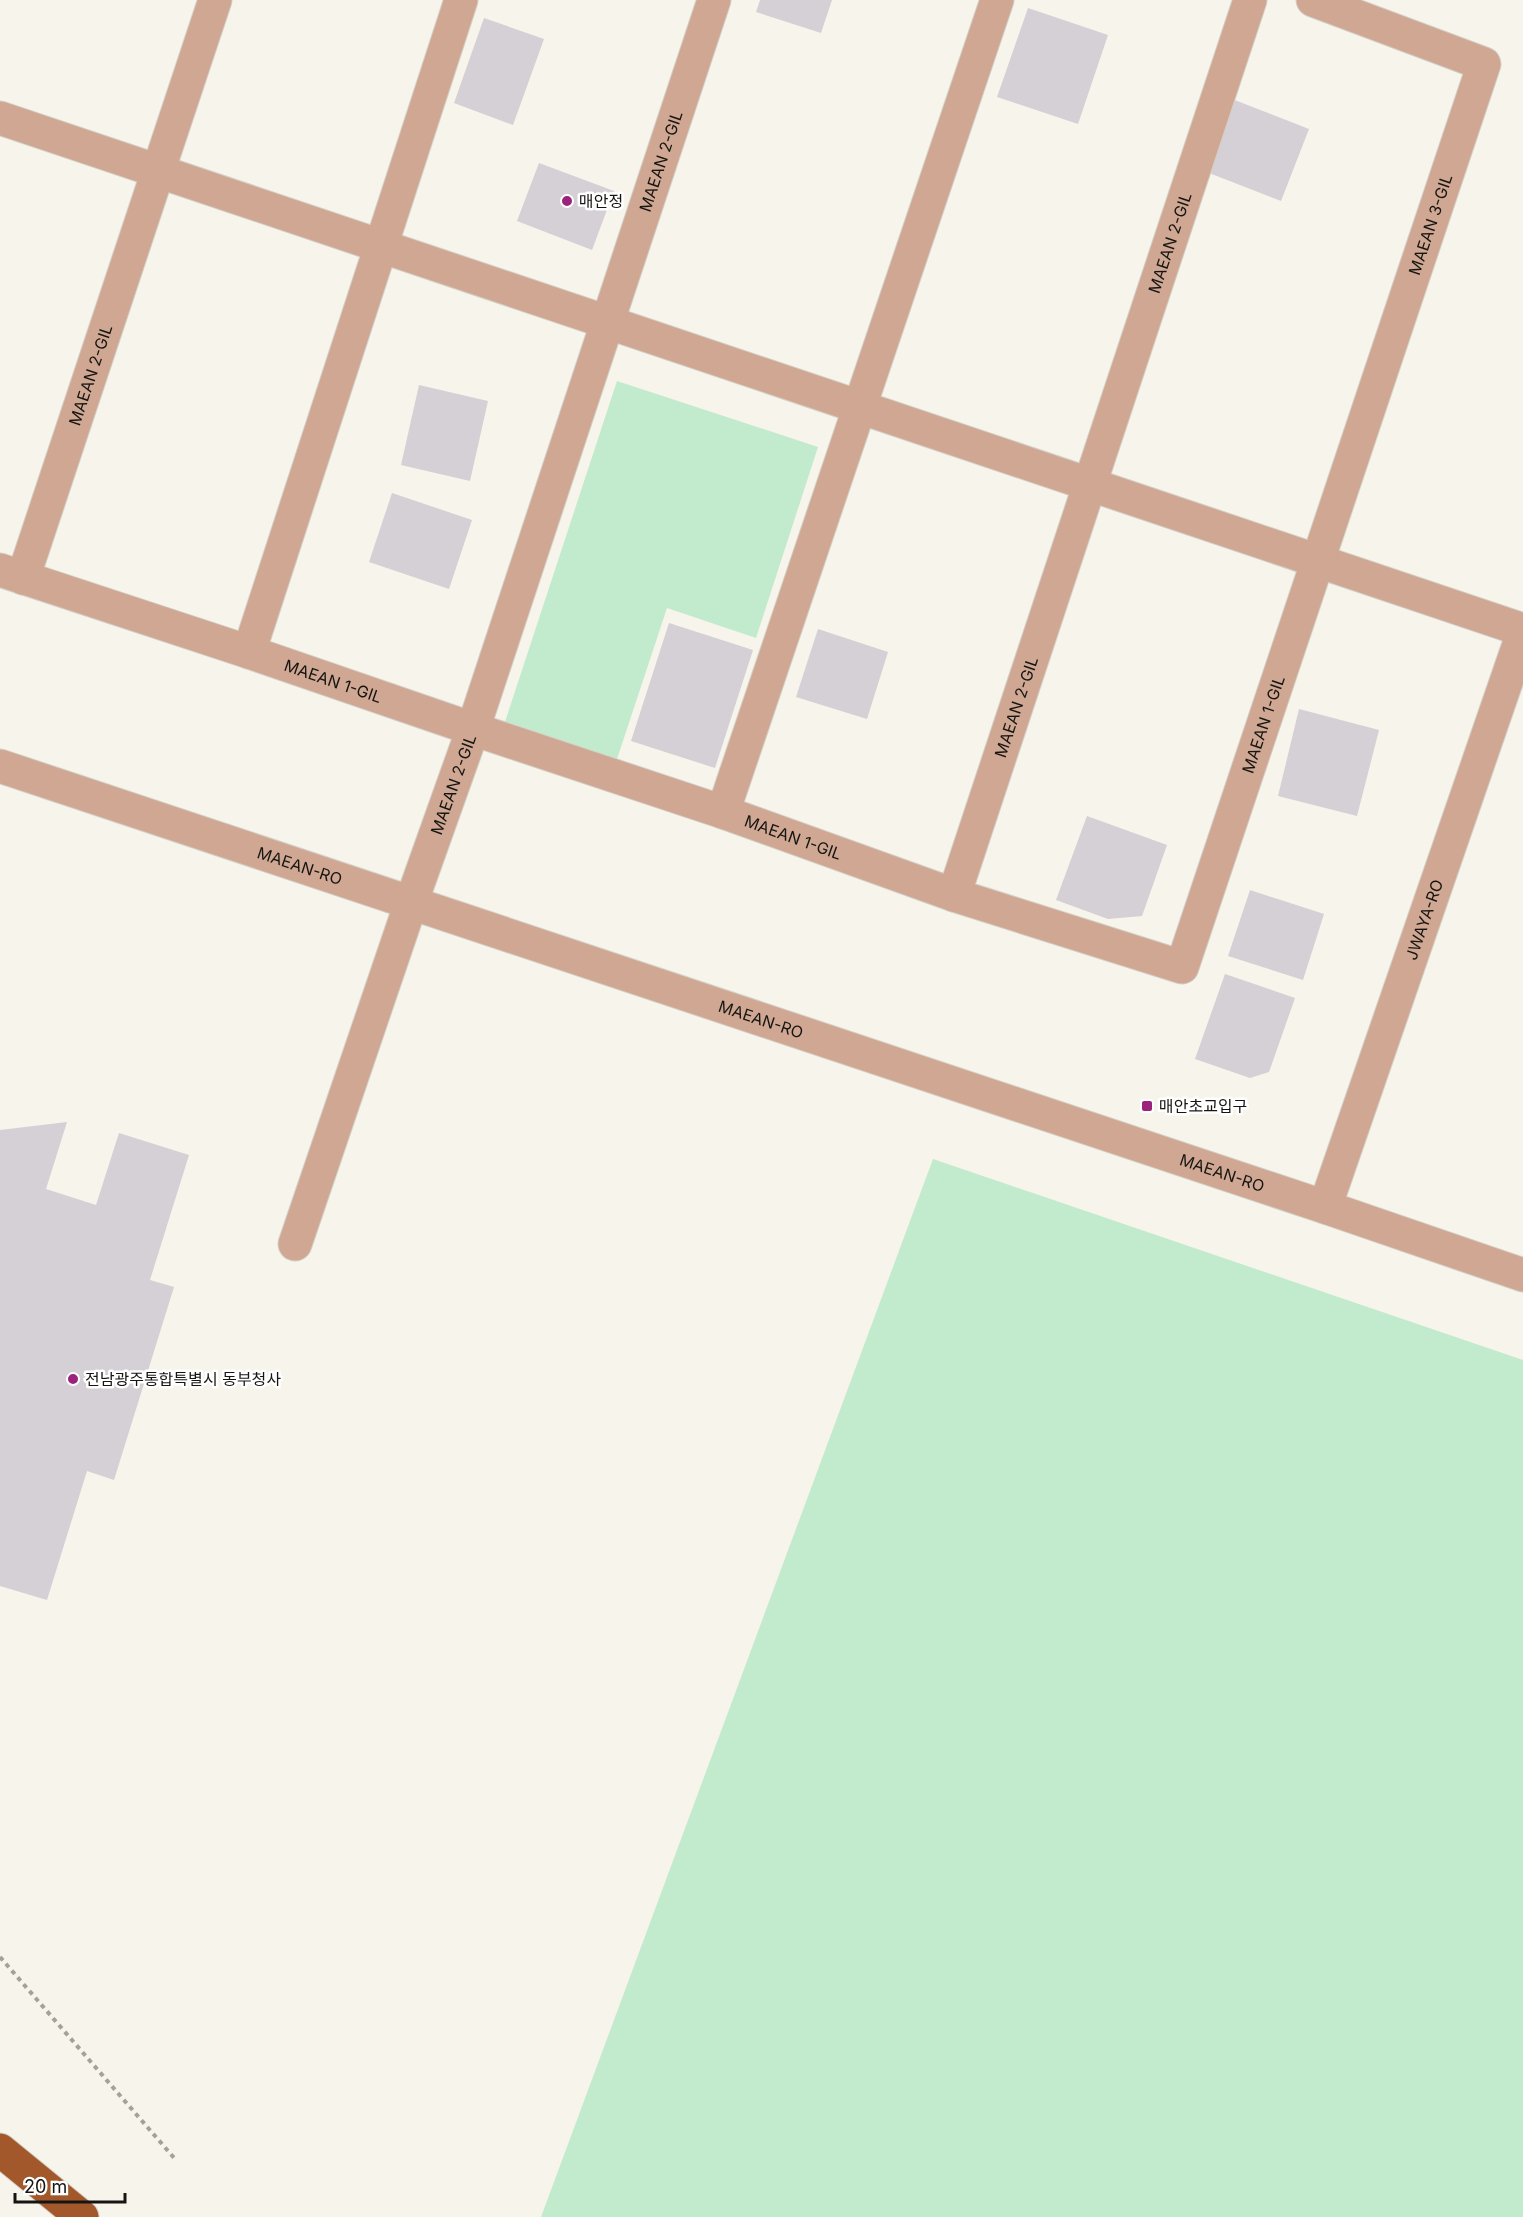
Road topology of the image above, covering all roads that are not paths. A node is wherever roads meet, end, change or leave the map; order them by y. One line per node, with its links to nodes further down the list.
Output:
1 (215, 0): 8 (street, MAEAN 2-GIL)
2 (461, 0): 9 (street)
3 (714, 0): 10 (street, MAEAN 2-GIL)
4 (997, 0): 11 (street)
5 (1250, 0): 12 (street, MAEAN 2-GIL)
6 (1313, 0): 13 (street, MAEAN 3-GIL)
7 (0, 118): 8 (street)
8 (158, 171): 9 (street); 14 (street, MAEAN 2-GIL)
9 (381, 246): 10 (street); 16 (street)
10 (607, 322): 11 (street); 17 (street, MAEAN 2-GIL)
11 (859, 407): 12 (street); 19 (street)
12 (1089, 484): 13 (street); 20 (street, MAEAN 2-GIL)
13 (1319, 562): 15 (street); 20 (street, MAEAN 1-GIL)
14 (12, 574): 16 (street, MAEAN 1-GIL)
15 (1523, 632): 22 (street, JWAYA-RO)
16 (249, 652): 17 (street, MAEAN 1-GIL)
17 (473, 729): 19 (street, MAEAN 1-GIL); 21 (street, MAEAN 2-GIL)
18 (0, 766): 21 (street, MAEAN-RO)
19 (723, 812): 20 (street, MAEAN 1-GIL)
20 (954, 895)
21 (411, 903): 22 (street, MAEAN-RO); 23 (street, MAEAN 2-GIL)
22 (1325, 1207): 24 (street, MAEAN-RO)
23 (295, 1244)
24 (1523, 1275)
25 (0, 2150): 26 (highway)
26 (82, 2217)

